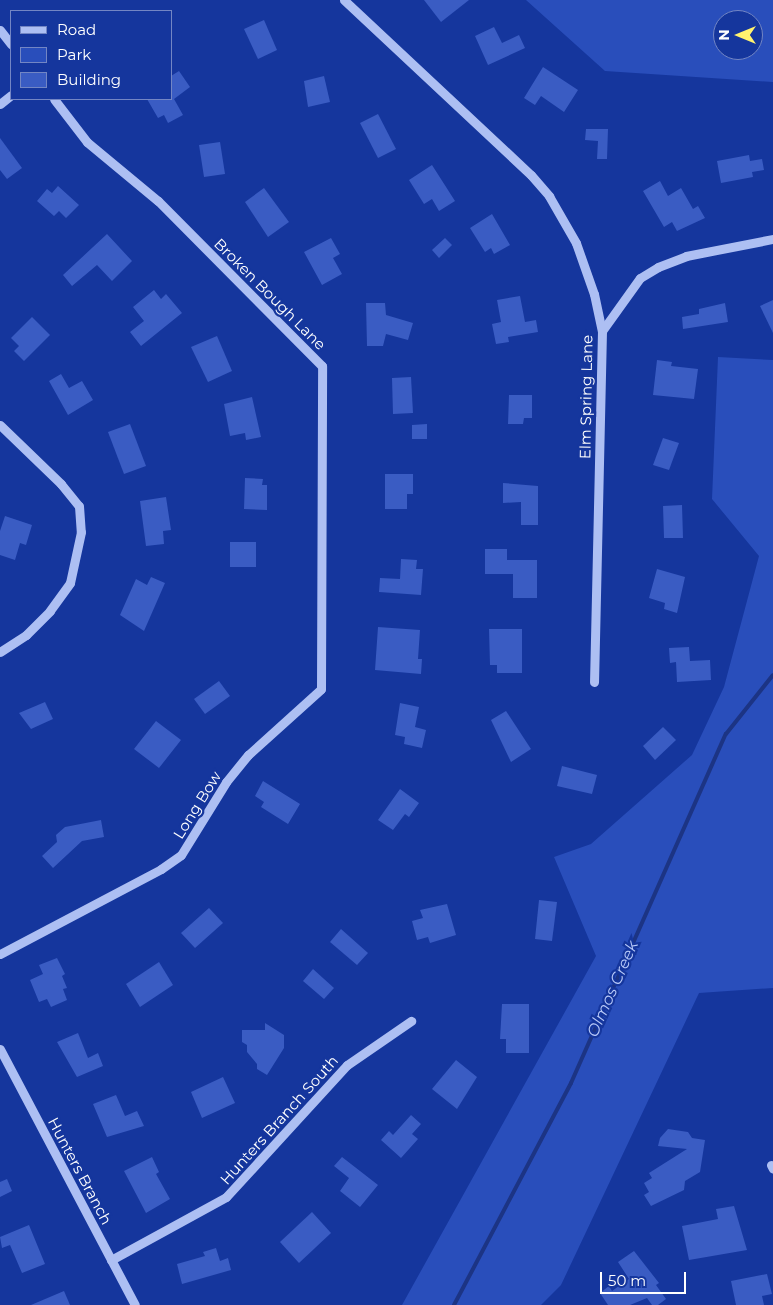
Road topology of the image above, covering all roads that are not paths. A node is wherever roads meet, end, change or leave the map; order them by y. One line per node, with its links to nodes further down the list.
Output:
1 (344, 0): 8 (street, Elm Spring Lane)
2 (0, 30): 3 (street)
3 (10, 43)
4 (10, 96): 6 (street)
5 (55, 100): 12 (street, Broken Bough Lane)
6 (0, 104)
7 (773, 238): 8 (street)
8 (602, 331): 11 (street, Elm Spring Lane)
9 (0, 425): 10 (street)
10 (0, 652)
11 (594, 682)
12 (321, 689): 13 (street, Long Bow)
13 (0, 954)
14 (412, 1022): 16 (street, Hunters Branch South)
15 (0, 1049): 16 (street, Hunters Branch)
16 (111, 1260): 17 (street, Hunters Branch)
17 (135, 1305)

